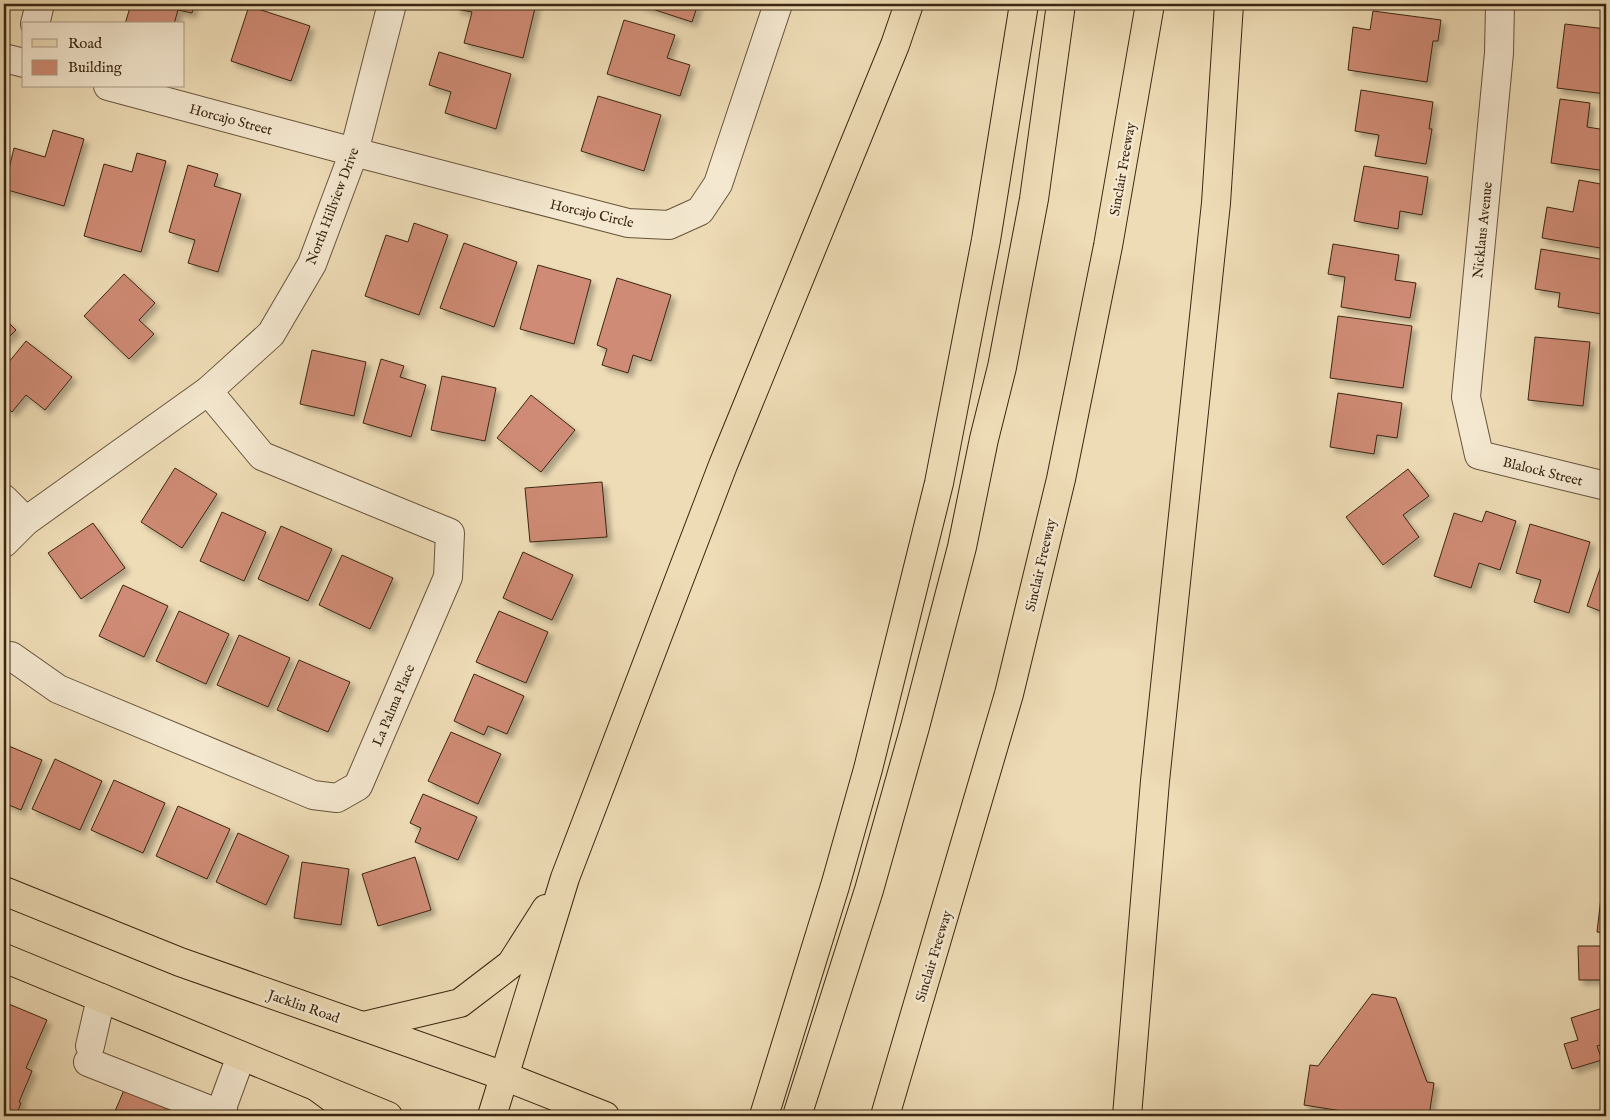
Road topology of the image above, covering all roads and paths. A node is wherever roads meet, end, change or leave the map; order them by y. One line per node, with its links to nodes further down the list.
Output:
1 (40, 4): 10 (street)
2 (392, 4): 14 (street, North Hillview Drive)
3 (778, 4): 14 (street, Horcajo Circle)
4 (909, 4): 22 (main road)
5 (1024, 4): 30 (main road)
6 (1061, 4): 36 (main road)
7 (1150, 4): 37 (main road, Sinclair Freeway)
8 (1229, 4): 38 (main road)
9 (1500, 4): 16 (street, Nicklaus Avenue)
10 (36, 22)
11 (4, 58): 12 (street)
12 (22, 62)
13 (115, 88): 14 (street, Horcajo Street)
14 (354, 152): 15 (street, North Hillview Drive)
15 (208, 392): 19 (street, North Hillview Drive); 21 (street, La Palma Place)
16 (1479, 455): 17 (street, Blalock Street)
17 (1606, 486)
18 (4, 499): 19 (street)
19 (26, 521): 20 (street, North Hillview Drive)
20 (4, 542)
21 (11, 656)
22 (565, 878): 26 (main road); 28 (main road)
23 (4, 891): 26 (main road, Jacklin Road)
24 (4, 958): 25 (main road)
25 (101, 998): 27 (main road); 31 (street)
26 (363, 1026): 28 (main road, Jacklin Road)
27 (241, 1056): 29 (main road); 31 (street)
28 (504, 1076): 34 (main road); 35 (main road, Jacklin Road)
29 (317, 1087): 32 (main road); 33 (main road)
30 (765, 1112)
31 (221, 1115)
32 (356, 1116)
33 (388, 1116)
34 (492, 1116)
35 (605, 1116)
36 (797, 1116)
37 (885, 1116)
38 (1127, 1116)

